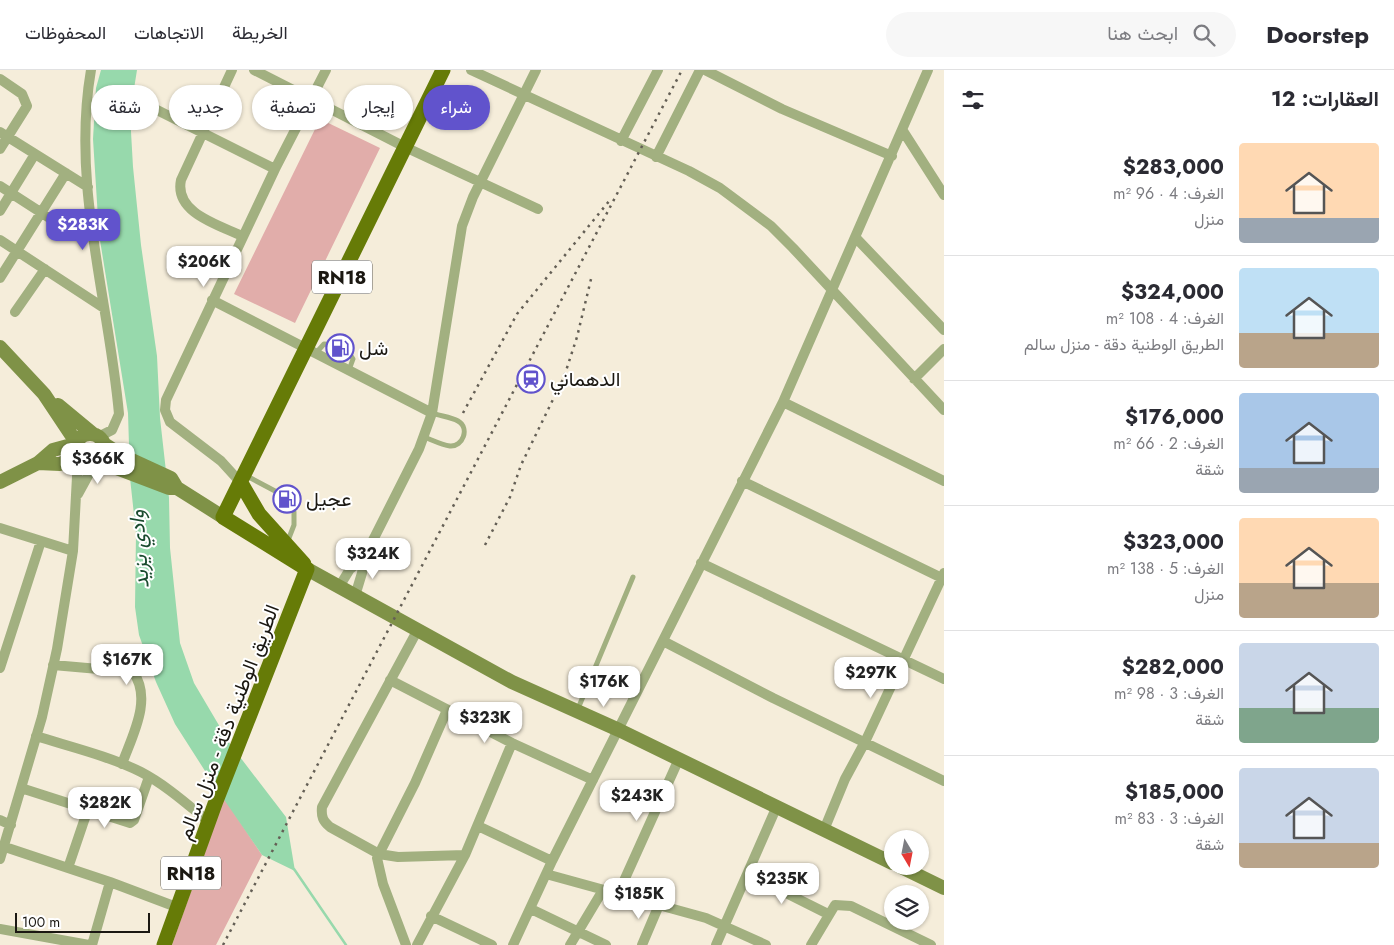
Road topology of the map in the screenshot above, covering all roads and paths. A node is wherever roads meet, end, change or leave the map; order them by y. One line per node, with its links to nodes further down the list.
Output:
1 (91, 70): 32 (street)
2 (232, 70): 20 (street)
3 (254, 70): 13 (street)
4 (326, 70): 14 (street)
5 (443, 70): 23 (main road, RN18)
6 (471, 70): 15 (street)
7 (536, 70): 15 (street)
8 (658, 70): 22 (street)
9 (700, 70): 27 (street)
10 (705, 70): 26 (street)
11 (928, 70): 19 (street)
12 (0, 79): 21 (street)
13 (283, 85)
14 (318, 85)
15 (524, 94): 22 (street); 30 (street)
16 (159, 111): 20 (street)
17 (334, 111): 23 (street)
18 (295, 130): 28 (street)
19 (903, 131): 26 (street); 34 (street)
20 (201, 133): 28 (street); 39 (street)
21 (4, 134): 24 (street); 25 (street)
22 (621, 140): 27 (street)
23 (406, 147): 30 (street); 53 (main road, RN18)
24 (0, 149)
25 (35, 154): 29 (street); 33 (street)
26 (892, 156): 40 (street)
27 (656, 157): 45 (street)
28 (275, 169): 39 (street)
29 (66, 173): 32 (street); 37 (street)
30 (481, 182): 36 (street); 60 (street)
31 (0, 186): 33 (street)
32 (88, 187): 38 (street)
33 (10, 192): 35 (street); 37 (street)
34 (944, 194)
35 (0, 210)
36 (538, 210)
37 (41, 211): 38 (street); 42 (street)
38 (93, 233): 47 (street)
39 (242, 236): 46 (street)
40 (856, 238): 45 (street); 49 (street)
41 (0, 240): 42 (street)
42 (18, 252): 43 (street); 44 (street)
43 (45, 269): 47 (street); 48 (street)
44 (0, 278)
45 (833, 291): 56 (street); 58 (street)
46 (212, 300): 53 (street); 66 (street)
47 (104, 308): 62 (street)
48 (15, 312)
49 (944, 330)
50 (336, 345): 53 (lane)
51 (0, 347): 57 (main road)
52 (944, 349): 56 (street)
53 (310, 351): 55 (street); 66 (main road, RN18)
54 (348, 351): 55 (lane)
55 (349, 370): 60 (street)
56 (914, 380): 59 (street)
57 (44, 394): 62 (main road); 63 (main road)
58 (783, 402): 67 (street); 68 (street)
59 (944, 410)
60 (432, 413): 61 (street); 61 (lane)
61 (424, 437): 78 (street)
62 (98, 438): 63 (main road); 64 (main road); 65 (main road)
63 (77, 450): 64 (main road); 69 (main road); 71 (street)
64 (97, 462): 65 (main road); 71 (street)
65 (129, 465): 73 (main road)
66 (243, 479): 70 (lane); 73 (main road, RN18); 76 (main road)
67 (742, 481): 79 (street); 82 (street)
68 (944, 481)
69 (0, 482)
70 (275, 491)
71 (78, 494): 77 (street)
72 (294, 512): 76 (lane)
73 (223, 517): 76 (main road)
74 (0, 528): 75 (street)
75 (41, 541): 77 (street); 89 (street)
76 (285, 549): 80 (main road)
77 (73, 551): 88 (street)
78 (364, 558): 83 (street); 84 (street)
79 (701, 563): 86 (street); 87 (street)
80 (307, 569): 83 (main road); 107 (main road, الطريق الوطنية دقة - منزل سالم / RN18)
81 (633, 577): 93 (lane)
82 (943, 577): 87 (street)
83 (339, 587): 84 (main road)
84 (355, 596): 85 (main road)
85 (417, 631): 91 (street); 93 (main road)
86 (663, 641): 94 (street); 96 (street)
87 (903, 659): 90 (street); 96 (street)
88 (53, 665): 95 (street); 99 (street)
89 (0, 668)
90 (944, 679)
91 (390, 680): 92 (street); 112 (street)
92 (447, 710): 97 (street); 112 (street)
93 (577, 712): 94 (main road)
94 (619, 730): 98 (main road); 101 (street)
95 (36, 736): 99 (street); 103 (street)
96 (865, 742): 102 (street); 110 (street)
97 (512, 743): 101 (street); 109 (street)
98 (678, 760): 104 (main road); 124 (street)
99 (122, 764): 100 (street)
100 (149, 777): 105 (street); 107 (street)
101 (593, 780): 116 (street)
102 (944, 781)
103 (21, 788): 105 (street); 108 (street)
104 (777, 806): 110 (main road); 119 (street)
105 (88, 808): 117 (street)
106 (0, 820): 108 (street)
107 (209, 822): 126 (main road, الطريق الوطنية دقة - منزل سالم / RN18)
108 (11, 825): 111 (street)
109 (478, 826): 113 (street); 116 (street)
110 (824, 830): 115 (main road)
111 (5, 847): 114 (street); 117 (street)
112 (379, 854): 113 (street); 135 (street)
113 (465, 855): 129 (street)
114 (0, 859)
115 (884, 859)
116 (552, 861): 118 (street)
117 (68, 868): 121 (street)
118 (546, 874): 123 (street); 127 (street)
119 (748, 874): 128 (street); 130 (street)
120 (917, 875): 122 (main road)
121 (110, 882): 126 (street); 133 (street)
122 (944, 888)
123 (603, 890): 124 (street); 132 (street)
124 (618, 894): 125 (street)
125 (659, 905): 130 (street); 141 (street)
126 (179, 908): 134 (main road, الطريق الوطنية دقة - منزل سالم / RN18)
127 (531, 909): 132 (street); 138 (street)
128 (828, 914): 144 (street); 145 (street)
129 (431, 916): 136 (street); 137 (street)
130 (726, 926): 142 (street); 143 (street)
131 (0, 930): 133 (street)
132 (576, 932): 139 (street); 140 (street)
133 (90, 945)
134 (164, 945)
135 (406, 945)
136 (417, 945)
137 (492, 945)
138 (513, 945)
139 (570, 945)
140 (606, 945)
141 (642, 945)
142 (716, 945)
143 (766, 945)
144 (811, 945)
145 (932, 945)

